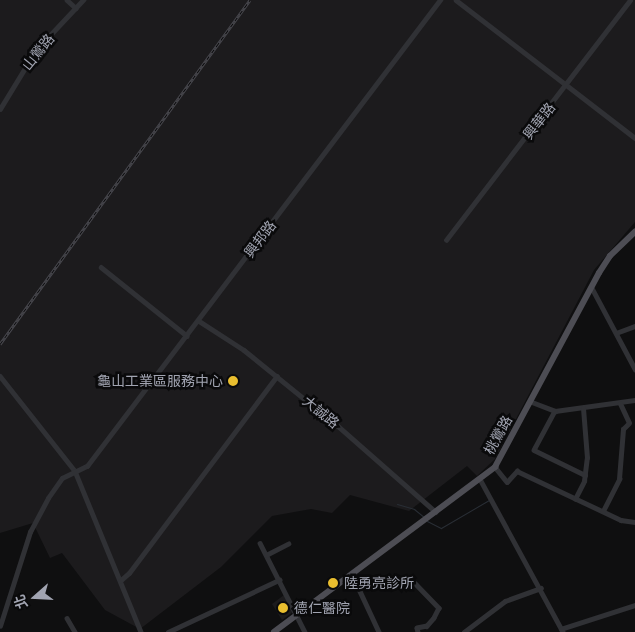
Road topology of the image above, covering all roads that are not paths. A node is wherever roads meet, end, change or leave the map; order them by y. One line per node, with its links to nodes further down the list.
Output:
1 (67, 0): 6 (street)
2 (84, 0): 6 (street, 山鶯路)
3 (440, 0): 14 (street, 興邦路)
4 (456, 0): 7 (street)
5 (630, 0): 7 (street, 興華路)
6 (76, 8): 8 (street, 山鶯路)
7 (567, 86): 9 (street); 11 (street, 興華路)
8 (0, 109)
9 (635, 138)
10 (635, 232): 13 (main road, 桃鶯路)
11 (446, 240)
12 (101, 267): 17 (street)
13 (592, 288): 16 (street); 22 (main road, 桃鶯路)
14 (199, 321): 17 (street, 興邦路); 20 (street, 大誠路)
15 (635, 326): 16 (street)
16 (616, 333): 18 (street)
17 (187, 336): 27 (street, 興邦路)
18 (635, 369)
19 (0, 376): 27 (street)
20 (277, 376): 32 (street, 大誠路); 39 (street)
21 (635, 400): 23 (street)
22 (532, 402): 25 (street); 26 (main road, 桃鶯路)
23 (620, 404): 24 (street); 31 (street)
24 (583, 408): 25 (street); 28 (street)
25 (554, 411): 28 (street)
26 (495, 467): 29 (main road, 桃鶯路); 30 (street)
27 (75, 471): 39 (street); 45 (street, 興邦路)
28 (586, 475): 30 (street)
29 (480, 479): 32 (main road, 桃鶯路); 41 (street)
30 (575, 499): 31 (street)
31 (603, 511): 33 (street)
32 (436, 512): 37 (main road, 桃鶯路)
33 (635, 522)
34 (260, 543): 36 (street)
35 (288, 544): 36 (street)
36 (266, 554): 38 (street)
37 (352, 574): 43 (main road, 桃鶯路); 52 (street)
38 (279, 580): 43 (street); 49 (street)
39 (120, 581): 48 (street)
40 (414, 582): 53 (street)
41 (541, 588): 46 (street); 54 (street)
42 (635, 605): 46 (street)
43 (296, 614): 50 (main road, 桃鶯路); 51 (street)
44 (67, 618): 47 (street)
45 (0, 626)
46 (562, 631)
47 (75, 632)
48 (141, 632)
49 (168, 632)
50 (274, 632)
51 (304, 632)
52 (380, 632)
53 (418, 632)
54 (464, 632)

